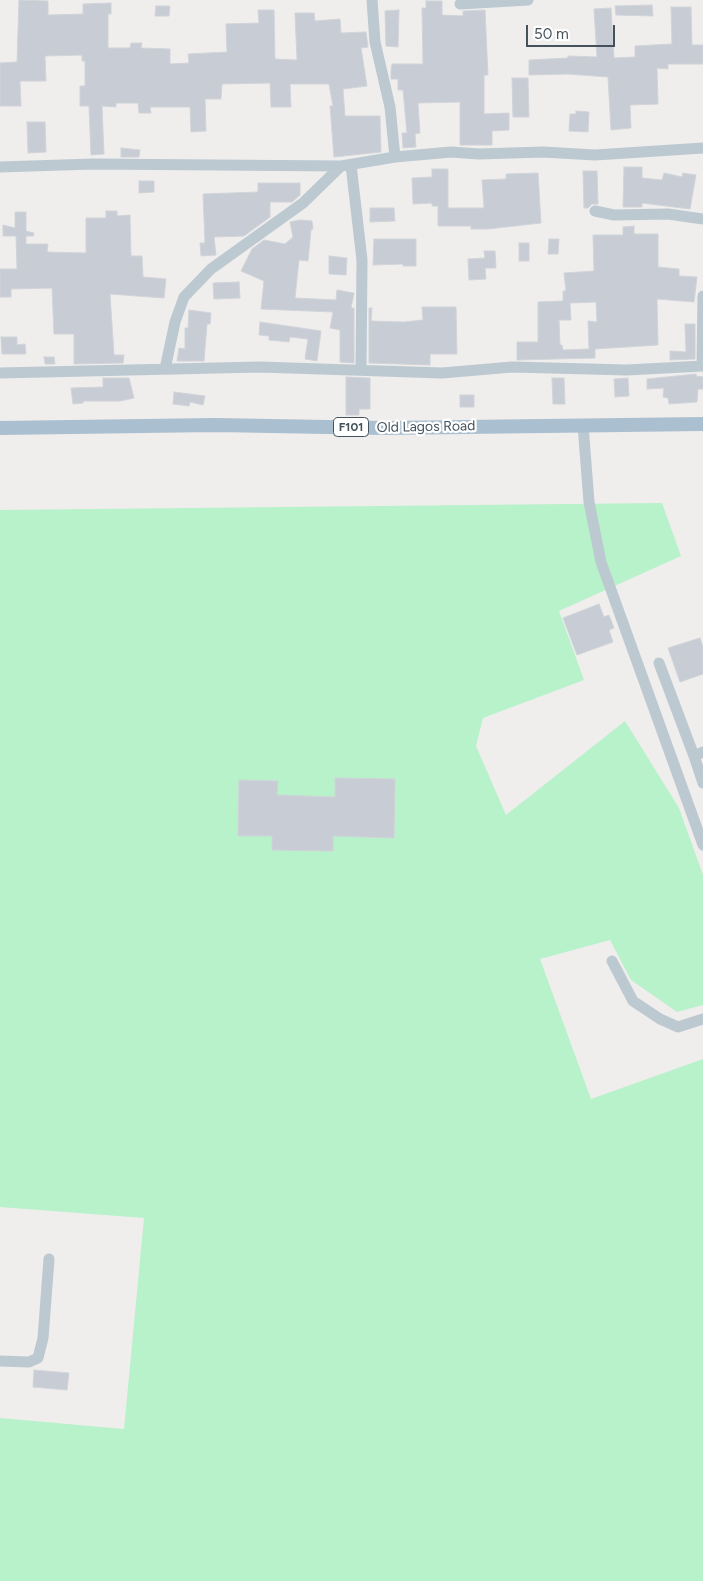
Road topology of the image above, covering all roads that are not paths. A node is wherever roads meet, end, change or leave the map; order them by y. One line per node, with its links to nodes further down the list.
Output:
1 (372, 0): 5 (street)
2 (528, 0): 3 (street)
3 (460, 4)
4 (703, 148): 5 (street)
5 (395, 157): 6 (street)
6 (346, 165): 7 (street); 12 (street); 13 (street)
7 (0, 167)
8 (595, 211): 9 (street)
9 (703, 219)
10 (703, 296): 11 (street)
11 (703, 366): 13 (street)
12 (165, 369): 13 (street); 14 (street)
13 (361, 370)
14 (0, 373)
15 (703, 424): 16 (main road, Old Lagos Road / F101)
16 (583, 425): 17 (main road, Old Lagos Road / F101); 21 (street)
17 (0, 428)
18 (659, 663): 19 (street)
19 (698, 754): 20 (street)
20 (703, 783)
21 (703, 845)
22 (612, 961): 23 (street)
23 (703, 1019)
24 (49, 1259): 25 (street)
25 (0, 1361)

